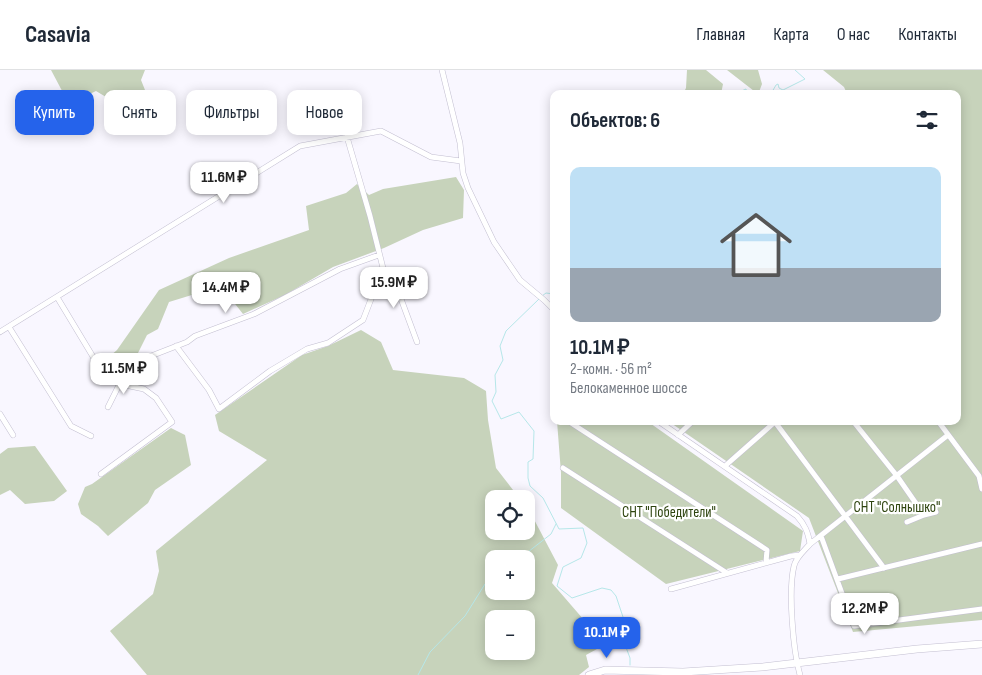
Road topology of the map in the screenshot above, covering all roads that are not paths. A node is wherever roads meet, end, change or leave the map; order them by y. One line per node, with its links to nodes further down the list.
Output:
1 (442, 70): 3 (street)
2 (347, 137): 3 (street); 4 (street); 6 (street)
3 (461, 161): 7 (street)
4 (379, 255): 5 (street); 11 (street)
5 (383, 268): 10 (street); 11 (street)
6 (57, 297): 8 (street); 12 (street)
7 (550, 306)
8 (9, 327): 9 (street); 25 (street)
9 (0, 332)
10 (417, 342)
11 (176, 346): 12 (street)
12 (118, 377): 13 (street); 30 (street)
13 (108, 407)
14 (0, 414): 22 (street)
15 (574, 425): 41 (street)
16 (664, 425): 23 (street)
17 (689, 425): 23 (street)
18 (772, 425): 26 (street)
19 (777, 425): 34 (street)
20 (856, 425): 31 (street)
21 (941, 425): 24 (street)
22 (13, 435)
23 (678, 435): 26 (street)
24 (948, 435): 29 (street); 31 (street)
25 (91, 436)
26 (725, 466): 38 (street)
27 (563, 468): 43 (street)
28 (982, 470): 29 (street)
29 (976, 473): 32 (street)
30 (101, 474)
31 (897, 476): 34 (street); 35 (street)
32 (982, 488)
33 (936, 512): 35 (street)
34 (846, 515): 37 (street); 42 (street)
35 (924, 515): 36 (street)
36 (907, 522)
37 (821, 536): 38 (street); 44 (street)
38 (810, 544): 40 (street)
39 (982, 544): 42 (street)
40 (800, 555): 41 (street); 48 (street)
41 (766, 562): 43 (street)
42 (884, 568): 44 (street)
43 (726, 573): 45 (street)
44 (838, 580): 46 (street)
45 (671, 589)
46 (982, 609)
47 (982, 644): 48 (main road)
48 (798, 663): 49 (main road); 51 (street)
49 (671, 673): 50 (main road)
50 (589, 675)
51 (800, 675)

